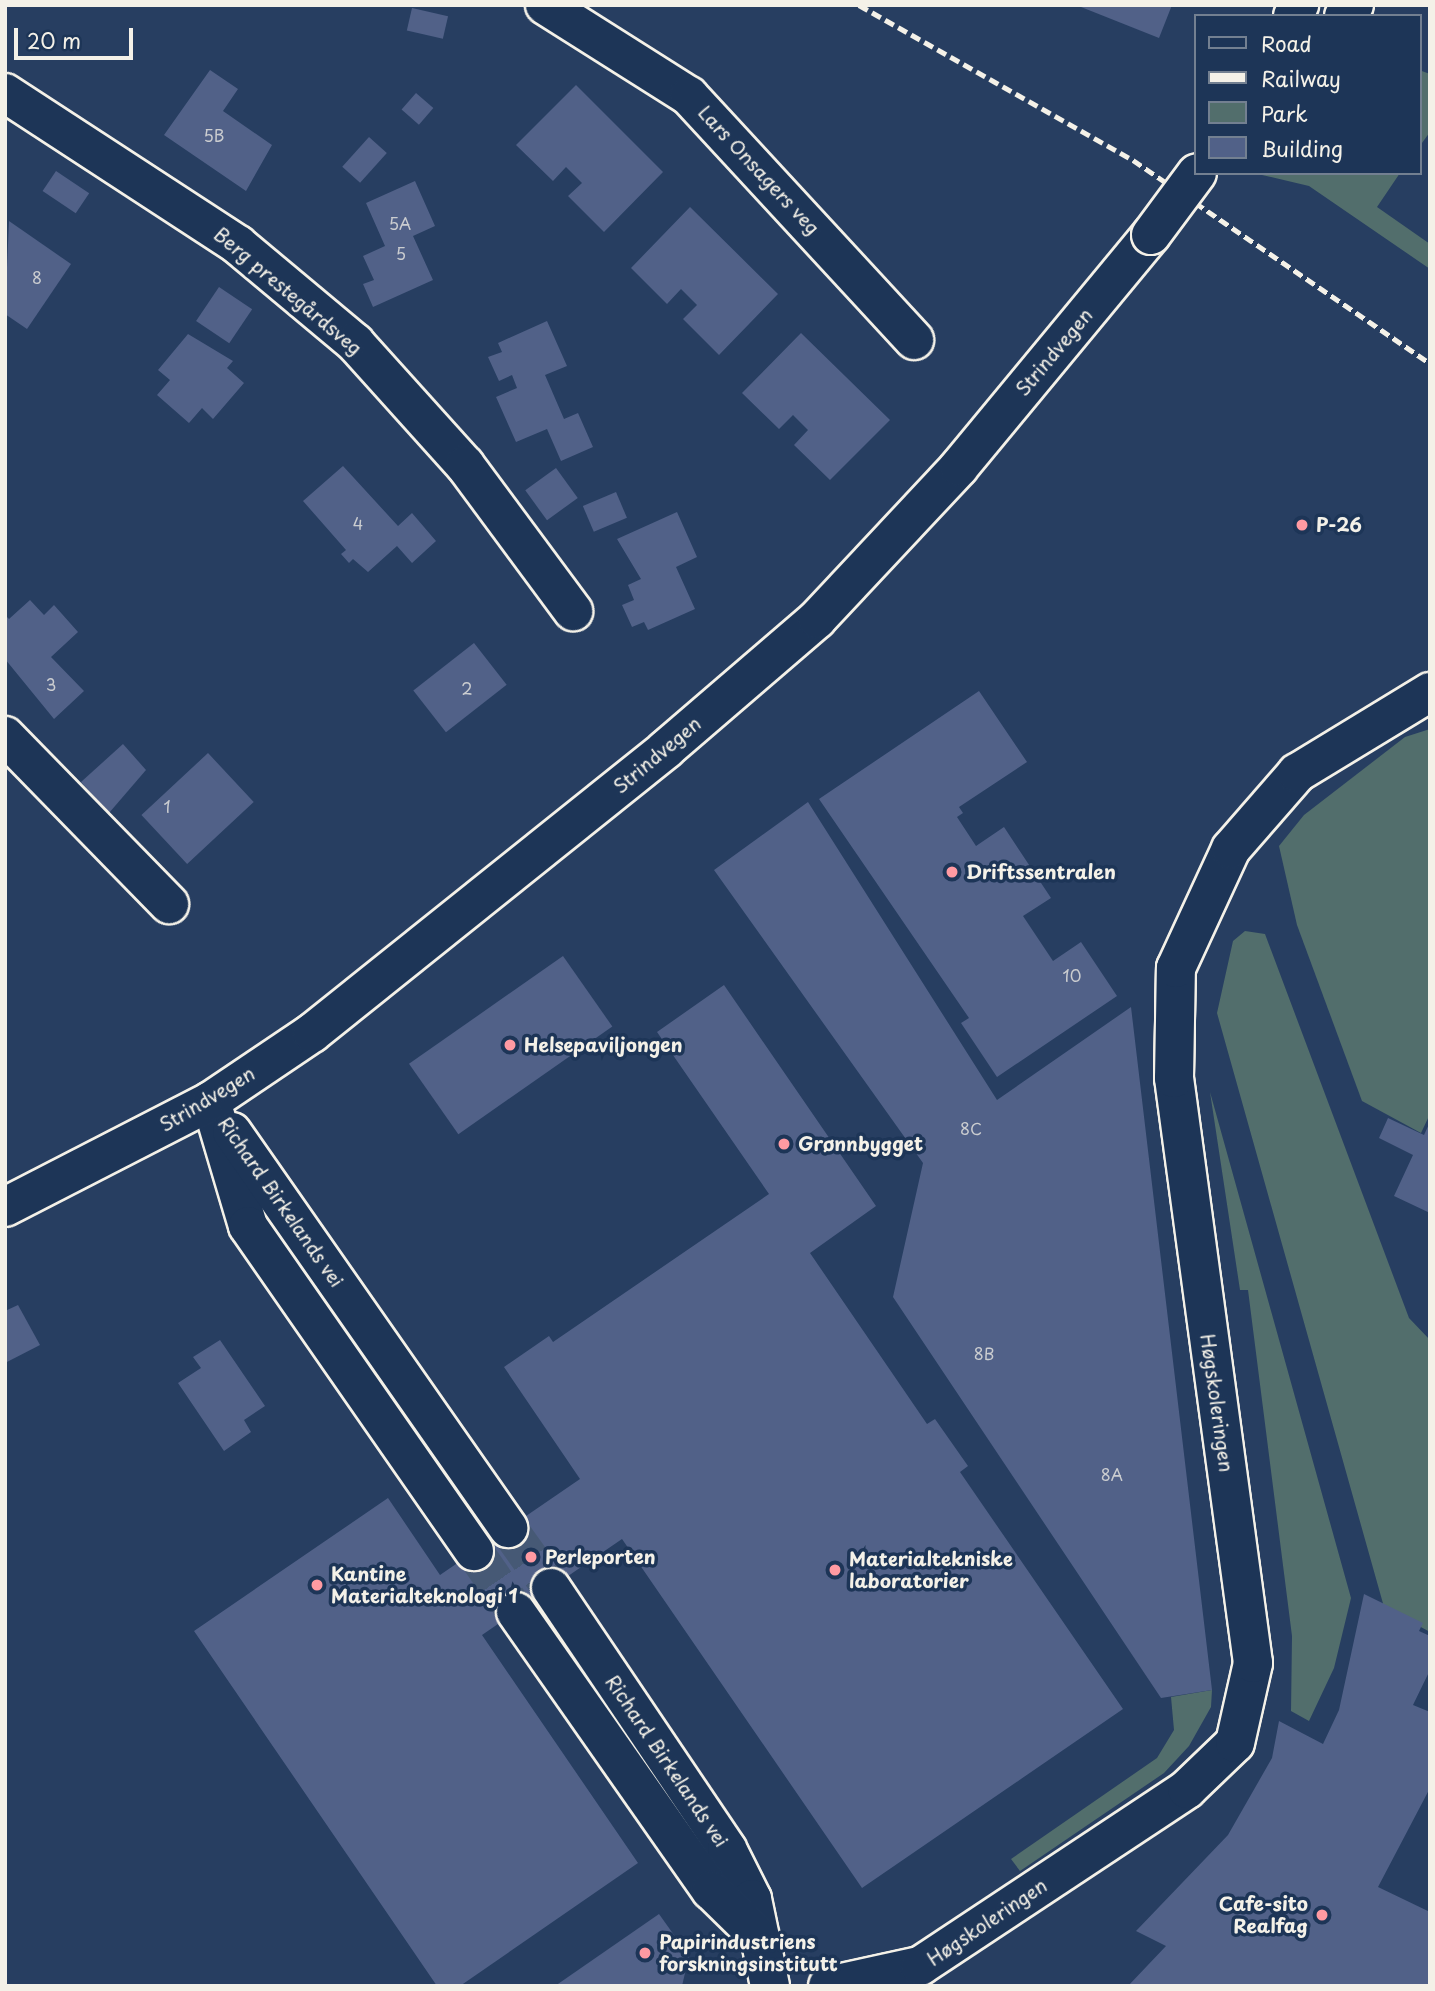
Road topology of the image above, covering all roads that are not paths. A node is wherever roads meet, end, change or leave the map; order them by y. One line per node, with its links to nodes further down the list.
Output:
1 (545, 5): 4 (street, Lars Onsagers veg)
2 (5, 93): 5 (street, Berg prestegårdsveg)
3 (1196, 175): 9 (street, Strindvegen, bridge)
4 (914, 340)
5 (573, 611)
6 (1430, 692): 17 (street, Høgskoleringen)
7 (5, 736): 8 (street)
8 (169, 904)
9 (211, 1101): 10 (street, Strindvegen); 11 (street, Richard Birkelands vei); 12 (street, Richard Birkelands vei)
10 (5, 1208)
11 (508, 1528)
12 (474, 1551)
13 (551, 1588): 15 (street, Richard Birkelands vei)
14 (516, 1612): 15 (street, Richard Birkelands vei)
15 (764, 1942): 16 (street, Richard Birkelands vei)
16 (770, 1986)
17 (828, 1986)

